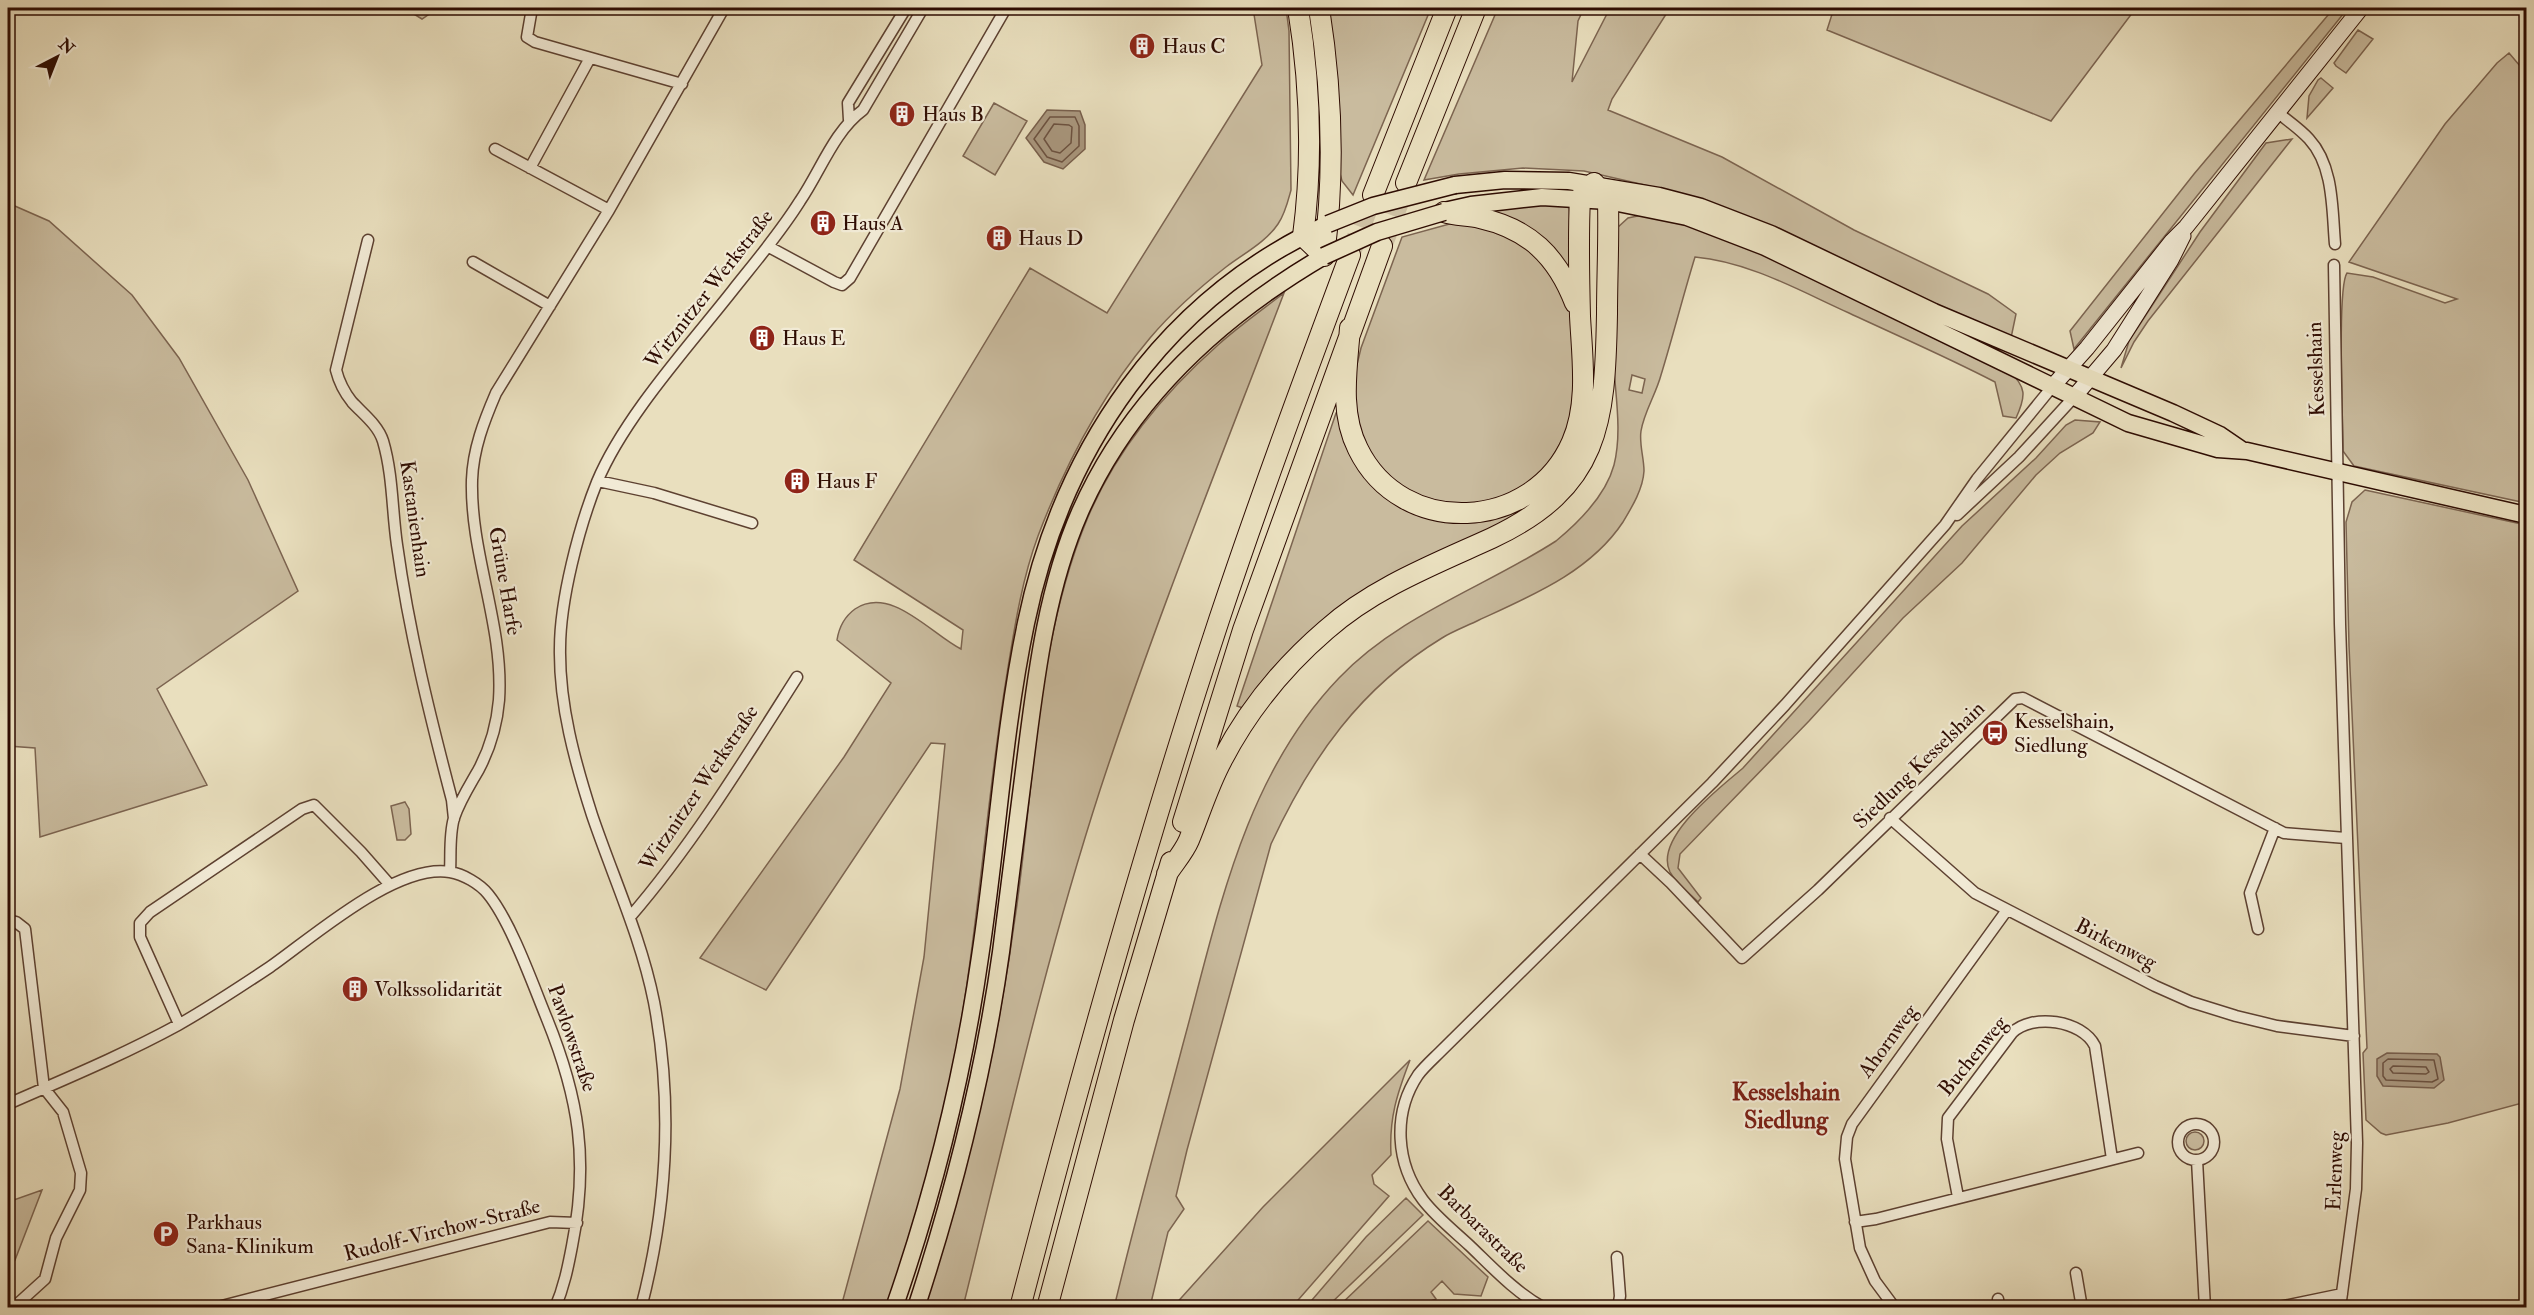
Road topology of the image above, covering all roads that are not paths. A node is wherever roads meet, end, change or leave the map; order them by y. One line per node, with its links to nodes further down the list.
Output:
1 (532, 8): 11 (street)
2 (724, 8): 12 (street, Grüne Harfe)
3 (906, 8): 14 (street, Witznitzer Werkstraße)
4 (923, 8): 14 (street, Witznitzer Werkstraße)
5 (1006, 8): 29 (street)
6 (1298, 8): 25 (highway)
7 (1319, 8): 25 (highway)
8 (1447, 8): 19 (highway)
9 (1476, 8): 17 (highway)
10 (2361, 8): 13 (main road)
11 (590, 58): 12 (street); 16 (street)
12 (682, 84): 22 (street, Grüne Harfe)
13 (2277, 111): 24 (main road); 27 (street)
14 (849, 120): 29 (street, Witznitzer Werkstraße)
15 (495, 149): 16 (street)
16 (530, 168): 22 (street)
17 (1406, 183)
18 (1594, 183): 20 (highway); 21 (highway); 25 (main road, bridge); 37 (main road)
19 (1372, 195)
20 (1580, 198): 21 (main road); 23 (main road); 35 (highway)
21 (1608, 201): 39 (main road); 54 (highway)
22 (609, 210): 34 (street, Grüne Harfe)
23 (1444, 212): 31 (main road, bridge); 35 (highway)
24 (2186, 227): 37 (main road); 38 (main road)
25 (1317, 229): 31 (highway); 77 (main road)
26 (368, 240): 49 (street, Kastanienhain)
27 (2335, 244)
28 (1382, 246): 36 (highway)
29 (769, 247): 43 (street, Witznitzer Werkstraße)
30 (1350, 255): 79 (highway)
31 (1324, 256): 78 (main road)
32 (473, 262): 34 (street)
33 (2334, 265): 42 (street, Kesselshain)
34 (550, 306): 49 (street, Grüne Harfe)
35 (1580, 316): 36 (highway)
36 (1350, 328): 54 (highway)
37 (2069, 369): 38 (main road); 39 (main road)
38 (2090, 378): 40 (main road); 41 (main road)
39 (2052, 387): 40 (main road); 46 (street)
40 (2074, 397): 41 (main road); 46 (street)
41 (2242, 451): 42 (main road)
42 (2338, 472): 44 (main road); 51 (street)
43 (598, 481): 45 (street); 57 (street, Witznitzer Werkstraße)
44 (2526, 514)
45 (752, 523)
46 (1945, 525): 52 (street)
47 (797, 677): 57 (street, Witznitzer Werkstraße)
48 (1890, 818): 50 (street, Siedlung Kesselshain); 52 (street, Siedlung Kesselshain); 56 (street, Birkenweg)
49 (454, 819): 53 (street, Grüne Harfe)
50 (2275, 828): 51 (street, Siedlung Kesselshain); 59 (street)
51 (2346, 838): 61 (street)
52 (1640, 854): 81 (street, Barbarastraße)
53 (450, 872): 55 (street); 69 (street, Pawlowstraße)
54 (1167, 874): 80 (highway)
55 (390, 885): 60 (street); 60 (street)
56 (2007, 910): 61 (street, Birkenweg); 68 (street, Ahornweg)
57 (630, 917): 76 (street, Witznitzer Werkstraße)
58 (8, 920): 62 (street)
59 (2258, 929)
60 (178, 1024): 62 (street)
61 (2354, 1036): 72 (street, Erlenweg)
62 (44, 1088): 63 (street); 73 (street)
63 (8, 1104)
64 (2138, 1153): 65 (street)
65 (2112, 1159): 67 (street); 67 (street, Buchenweg)
66 (2197, 1160): 85 (street)
67 (1958, 1197): 68 (street)
68 (1855, 1222): 83 (street, Ahornweg)
69 (577, 1223): 74 (street, Rudolf-Virchow-Straße); 75 (street, Pawlowstraße)
70 (1617, 1257): 82 (street)
71 (2076, 1273): 84 (street)
72 (2342, 1294): 86 (street); 87 (street, Erlenweg)
73 (13, 1308)
74 (214, 1308)
75 (555, 1308)
76 (641, 1308)
77 (894, 1308)
78 (916, 1308)
79 (1020, 1308)
80 (1047, 1308)
81 (1544, 1308)
82 (1618, 1308)
83 (1895, 1308)
84 (2082, 1308)
85 (2205, 1308)
86 (2274, 1308)
87 (2340, 1308)

